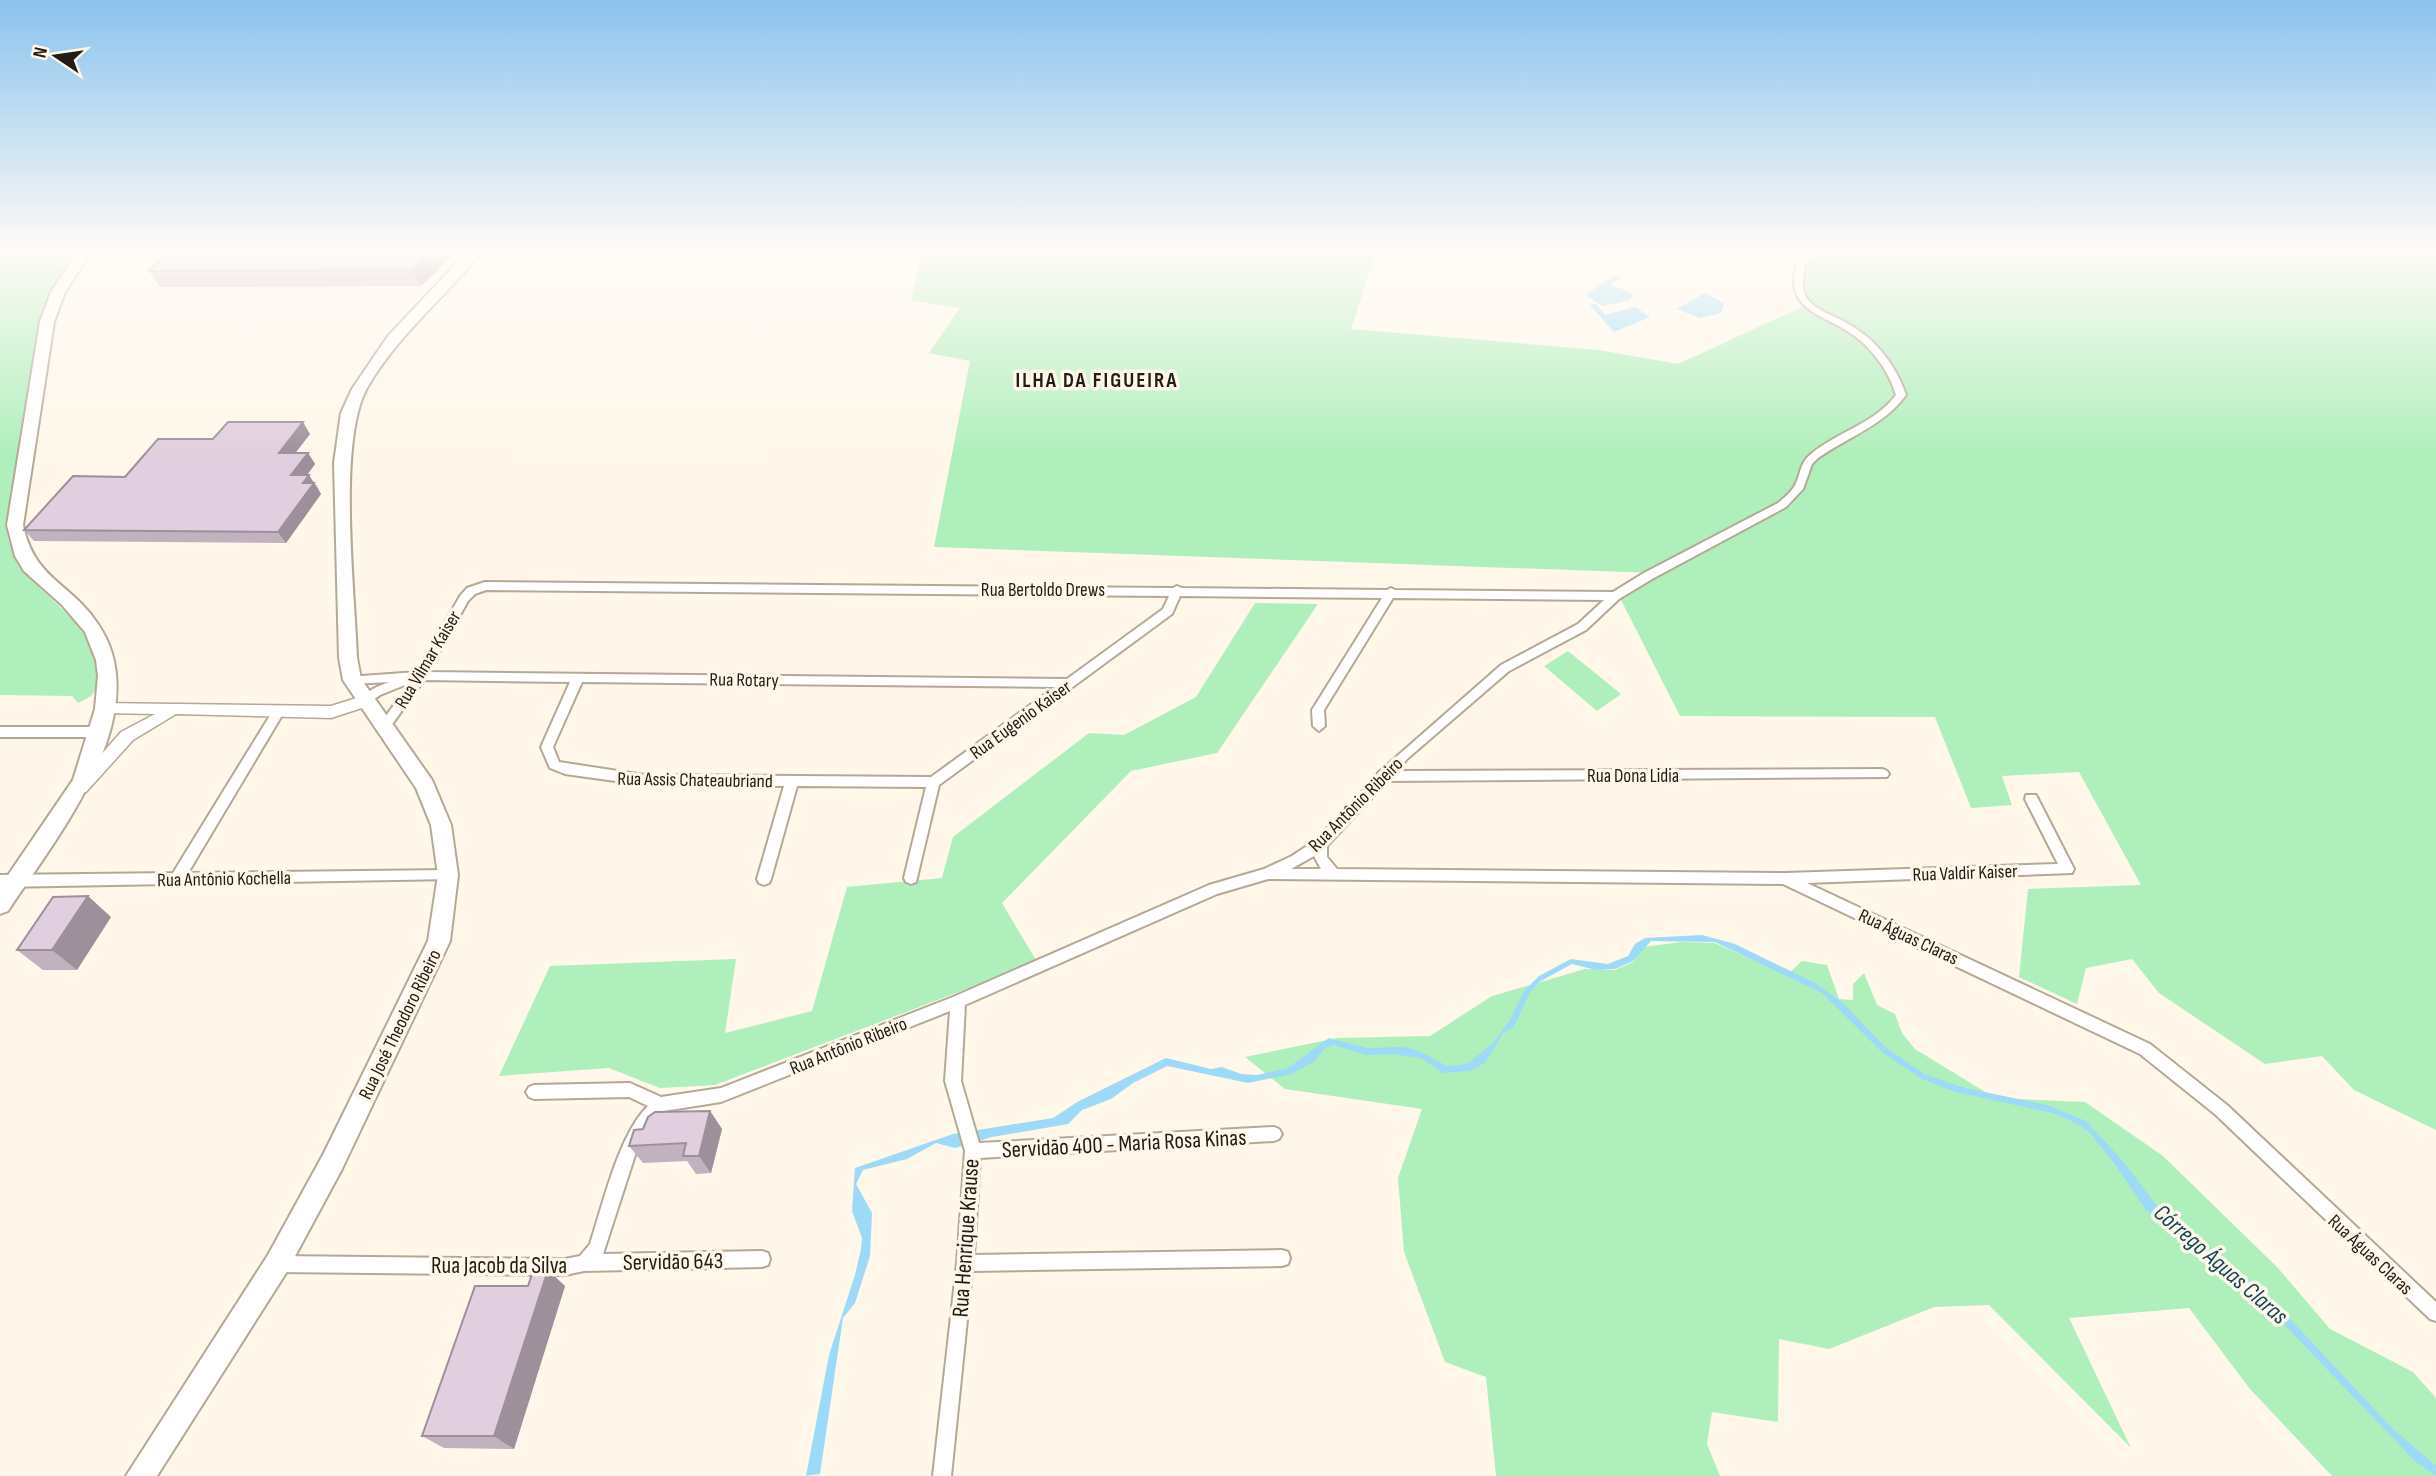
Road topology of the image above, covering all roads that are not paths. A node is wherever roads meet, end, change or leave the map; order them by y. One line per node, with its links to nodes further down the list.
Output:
1 (49, 318): 13 (main road)
2 (410, 318): 10 (main road, Rua José Theodoro Ribeiro)
3 (1827, 318): 7 (street, Rua Antônio Ribeiro)
4 (1177, 590): 5 (street, Rua Bertoldo Drews); 6 (street, Rua Bertoldo Drews); 11 (street, Rua Eugenio Kaiser)
5 (471, 591): 8 (street, Rua Vilmar Kaiser)
6 (1391, 592): 7 (street, Rua Bertoldo Drews); 16 (street)
7 (1615, 596): 21 (street, Rua Antônio Ribeiro)
8 (420, 676): 9 (street, Rua Rotary); 10 (street, Rua Rotary); 12 (street, Rua Rotary); 17 (street, Rua Vilmar Kaiser)
9 (578, 678): 11 (street, Rua Rotary); 22 (street, Rua Assis Chateaubriand)
10 (352, 680): 12 (main road, Rua José Theodoro Ribeiro)
11 (1068, 683): 23 (street, Rua Eugenio Kaiser)
12 (366, 701): 15 (street); 17 (main road, Rua José Theodoro Ribeiro)
13 (105, 707): 14 (street); 19 (main road)
14 (174, 710): 15 (street); 24 (street)
15 (278, 712): 32 (street)
16 (1319, 726)
17 (384, 727): 29 (main road, Rua José Theodoro Ribeiro)
18 (0, 732): 19 (street)
19 (98, 732): 24 (main road)
20 (1883, 774): 21 (street, Rua Dona Lidia)
21 (1382, 776): 26 (street, Rua Antônio Ribeiro)
22 (792, 781): 23 (street, Rua Assis Chateaubriand); 33 (street)
23 (933, 782): 30 (street)
24 (80, 789): 34 (main road)
25 (2031, 799): 31 (street, Rua Valdir Kaiser)
26 (1321, 844): 27 (street, Rua Antônio Ribeiro); 28 (street)
27 (1266, 874): 28 (street, Rua Águas Claras); 36 (street, Rua Antônio Ribeiro)
28 (1333, 874): 31 (street, Rua Águas Claras)
29 (448, 875): 32 (street, Rua Antônio Kochella); 45 (main road, Rua José Theodoro Ribeiro)
30 (911, 878)
31 (1784, 878): 46 (street, Rua Águas Claras)
32 (177, 879): 34 (street, Rua Antônio Kochella)
33 (764, 879)
34 (8, 881): 35 (main road)
35 (0, 905)
36 (958, 1001): 38 (street, Rua Antônio Ribeiro); 40 (street, Rua Henrique Krause)
37 (534, 1092): 38 (street)
38 (660, 1104): 43 (street, Rua Jacob da Silva)
39 (1274, 1135): 40 (street, Servidão 400 - Maria Rosa Kinas)
40 (973, 1151): 44 (street, Rua Henrique Krause)
41 (1282, 1258): 44 (street)
42 (762, 1259): 43 (street, Servidão 643)
43 (584, 1263): 45 (street, Rua Jacob da Silva)
44 (965, 1263): 48 (street, Rua Henrique Krause)
45 (277, 1264): 47 (main road, Rua José Theodoro Ribeiro)
46 (2436, 1313)
47 (141, 1476)
48 (942, 1476)

